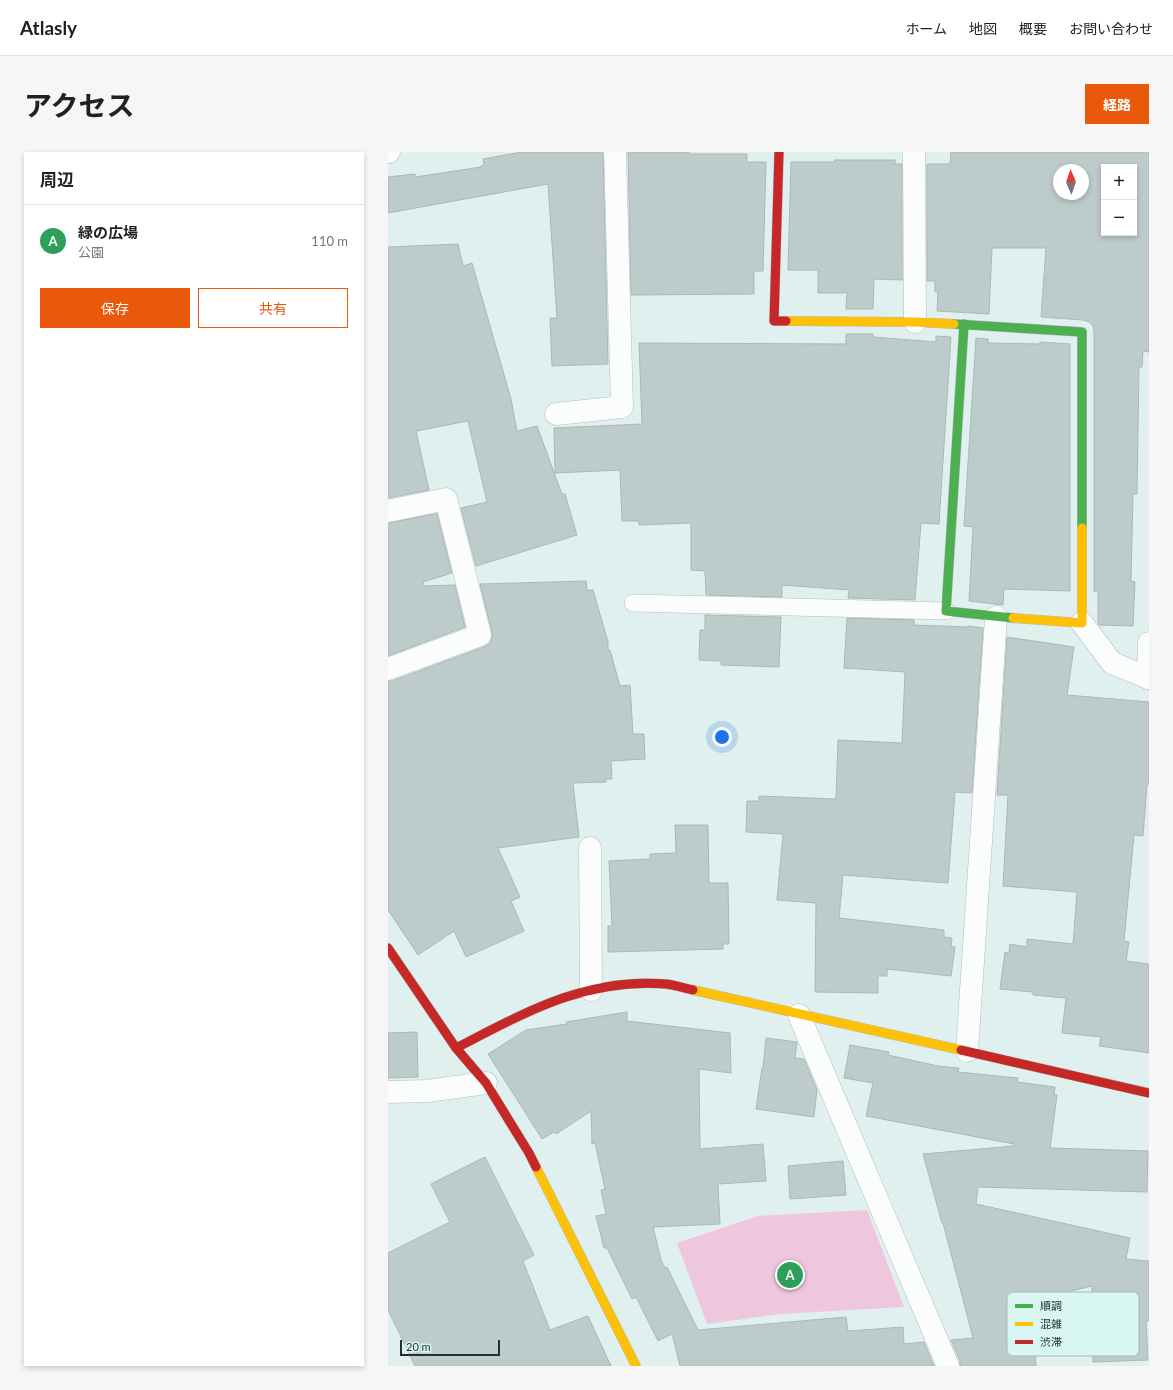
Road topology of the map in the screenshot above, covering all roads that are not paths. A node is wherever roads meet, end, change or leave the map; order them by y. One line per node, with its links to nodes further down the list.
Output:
1 (615, 152): 6 (street)
2 (779, 152): 4 (street)
3 (914, 152): 4 (street)
4 (915, 322): 5 (street)
5 (964, 324): 9 (street); 11 (street)
6 (556, 414)
7 (388, 511): 13 (street)
8 (633, 604): 9 (lane)
9 (946, 611): 10 (street)
10 (996, 617): 11 (street); 20 (street)
11 (1082, 623): 14 (street)
12 (1149, 643): 14 (street)
13 (388, 669)
14 (1148, 678)
15 (590, 848): 17 (street)
16 (388, 948): 19 (street)
17 (591, 990): 18 (street); 19 (street)
18 (799, 1015): 20 (street); 25 (street)
19 (456, 1048): 21 (street)
20 (967, 1051): 23 (street)
21 (486, 1083): 22 (street); 24 (street)
22 (388, 1092)
23 (1149, 1093)
24 (636, 1366)
25 (948, 1366)

